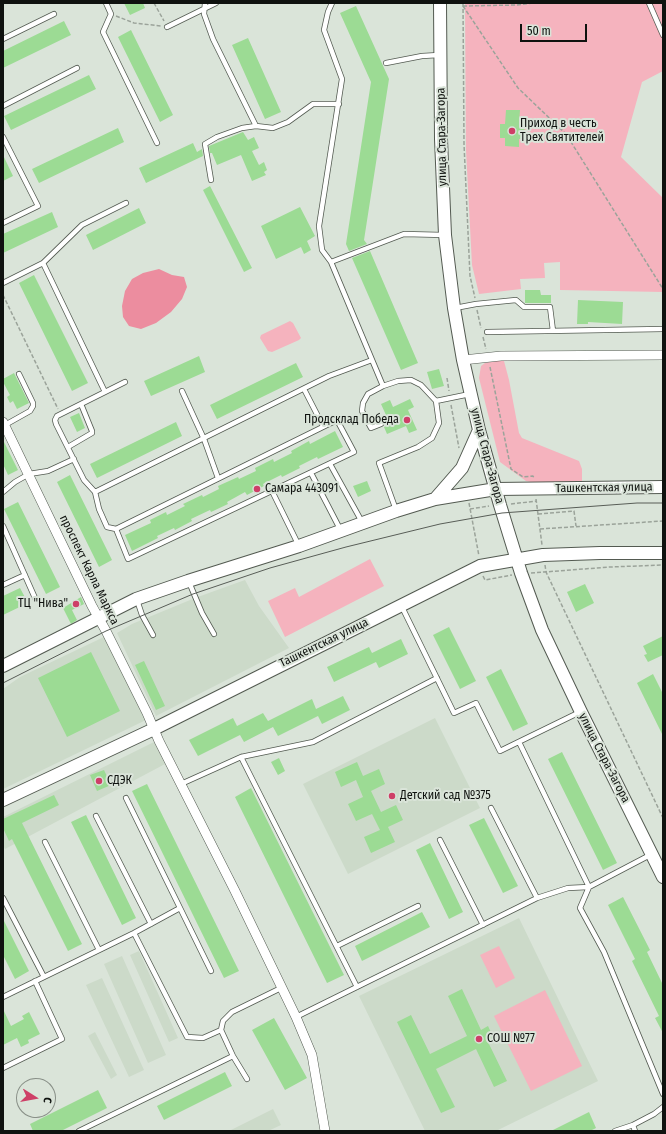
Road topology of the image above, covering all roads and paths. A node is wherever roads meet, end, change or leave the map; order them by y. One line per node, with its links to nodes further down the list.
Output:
1 (106, 3): 11 (lane)
2 (154, 3): 12 (path)
3 (216, 3): 9 (lane)
4 (332, 3): 18 (lane)
5 (440, 3): 15 (main road, улица Стара-Загора)
6 (534, 3): 8 (path)
7 (649, 3): 13 (lane)
8 (463, 4): 31 (path); 33 (path)
9 (205, 6): 12 (lane); 20 (lane)
10 (54, 14): 14 (lane)
11 (111, 14): 12 (path); 22 (lane)
12 (167, 27)
13 (663, 35)
14 (3, 39)
15 (441, 55): 16 (lane); 27 (main road, улица Стара-Загора)
16 (386, 63)
17 (77, 68): 19 (lane)
18 (339, 104): 20 (lane); 28 (lane)
19 (3, 106)
20 (256, 126): 24 (lane)
21 (3, 137): 23 (lane)
22 (157, 143)
23 (5, 147): 26 (lane)
24 (211, 180)
25 (126, 203): 29 (lane)
26 (3, 223)
27 (445, 235): 28 (lane); 34 (main road, улица Стара-Загора)
28 (331, 262): 40 (lane)
29 (44, 263): 30 (lane); 47 (lane)
30 (3, 283)
31 (663, 289)
32 (3, 295): 51 (path)
33 (476, 304): 34 (lane); 36 (lane); 39 (path)
34 (454, 308): 41 (main road, улица Стара-Загора)
35 (663, 329): 36 (lane)
36 (553, 331): 37 (lane)
37 (487, 332)
38 (663, 354): 39 (street)
39 (488, 357): 41 (street); 65 (path)
40 (372, 360): 44 (lane); 45 (lane)
41 (463, 360): 48 (main road, улица Стара-Загора)
42 (19, 374): 52 (lane)
43 (125, 382): 47 (lane)
44 (383, 386): 49 (lane); 53 (lane)
45 (304, 389): 54 (lane); 56 (lane)
46 (182, 391): 56 (lane)
47 (105, 392): 50 (lane)
48 (470, 394): 49 (lane); 55 (main road, улица Стара-Загора)
49 (436, 401): 70 (lane)
50 (81, 404): 51 (lane); 57 (lane)
51 (60, 414): 57 (lane)
52 (4, 423): 61 (street, проспект Карла Маркса)
53 (381, 424)
54 (323, 426): 59 (lane); 62 (lane)
55 (479, 430): 64 (main road, улица Стара-Загора); 69 (main road)
56 (204, 439): 62 (lane); 68 (lane)
57 (68, 447): 58 (lane)
58 (74, 460): 61 (lane); 68 (lane)
59 (330, 464): 60 (lane); 73 (lane)
60 (310, 473): 66 (lane); 78 (lane)
61 (29, 474): 67 (lane); 90 (street, проспект Карла Маркса)
62 (218, 478): 77 (lane)
63 (663, 487): 65 (main road, Ташкентская улица)
64 (496, 489): 65 (main road, Ташкентская улица); 69 (main road, Ташкентская улица); 83 (main road, улица Стара-Загора)
65 (535, 489): 71 (path)
66 (272, 491): 77 (lane); 80 (lane)
67 (3, 492)
68 (95, 492): 77 (lane)
69 (435, 499): 70 (main road, Ташкентская улица)
70 (396, 511): 73 (main road, Ташкентская улица)
71 (538, 514): 75 (path); 76 (path)
72 (663, 521): 75 (path)
73 (363, 523): 78 (main road, Ташкентская улица)
74 (3, 526): 79 (lane)
75 (576, 526): 76 (path)
76 (540, 528): 82 (path)
77 (116, 529)
78 (341, 531): 80 (main road, Ташкентская улица)
79 (5, 537): 84 (lane)
80 (299, 546): 85 (main road, Ташкентская улица)
81 (663, 553): 82 (main road, Ташкентская улица)
82 (544, 555): 83 (main road, Ташкентская улица); 104 (path)
83 (517, 560): 89 (main road, Ташкентская улица); 95 (main road, улица Стара-Загора)
84 (25, 575): 86 (lane); 87 (lane)
85 (188, 581): 88 (main road, Ташкентская улица); 91 (lane)
86 (3, 585)
87 (35, 598)
88 (136, 599): 90 (main road, Ташкентская улица); 92 (lane)
89 (401, 605): 94 (lane); 96 (main road, Ташкентская улица)
90 (98, 617): 93 (main road, Ташкентская улица); 96 (street, проспект Карла Маркса)
91 (214, 634)
92 (153, 635)
93 (3, 666)
94 (437, 678): 97 (lane); 98 (lane)
95 (581, 712): 97 (lane); 107 (main road, улица Стара-Загора)
96 (154, 729): 99 (street, проспект Карла Маркса); 101 (main road, Ташкентская улица)
97 (520, 742): 109 (lane)
98 (241, 757): 99 (lane); 117 (lane)
99 (181, 784): 123 (street, проспект Карла Маркса)
100 (126, 798): 113 (lane)
101 (3, 800)
102 (491, 808): 111 (lane)
103 (96, 816): 114 (lane)
104 (663, 818)
105 (440, 840): 115 (lane)
106 (45, 842): 118 (lane)
107 (652, 854): 108 (main road, улица Стара-Загора); 109 (lane)
108 (663, 877)
109 (589, 887): 111 (lane); 130 (lane)
110 (3, 898): 120 (lane)
111 (538, 898): 115 (lane)
112 (418, 906): 117 (lane)
113 (180, 908): 114 (lane); 119 (lane)
114 (151, 924): 116 (lane)
115 (483, 925): 122 (lane)
116 (134, 933): 118 (lane); 126 (lane)
117 (337, 946): 122 (lane)
118 (99, 950): 120 (lane)
119 (211, 971)
120 (44, 977): 121 (lane)
121 (35, 981): 124 (lane); 128 (lane)
122 (357, 987): 125 (lane)
123 (281, 988): 125 (street, проспект Карла Маркса); 126 (lane)
124 (3, 997)
125 (296, 1017): 134 (street, проспект Карла Маркса)
126 (221, 1030): 127 (lane)
127 (233, 1056): 129 (lane); 133 (lane)
128 (3, 1068)
129 (247, 1080)
130 (663, 1094)
131 (663, 1107): 132 (lane)
132 (633, 1125): 135 (lane); 136 (lane)
133 (81, 1131)
134 (325, 1131)
135 (615, 1131)
136 (635, 1131)

